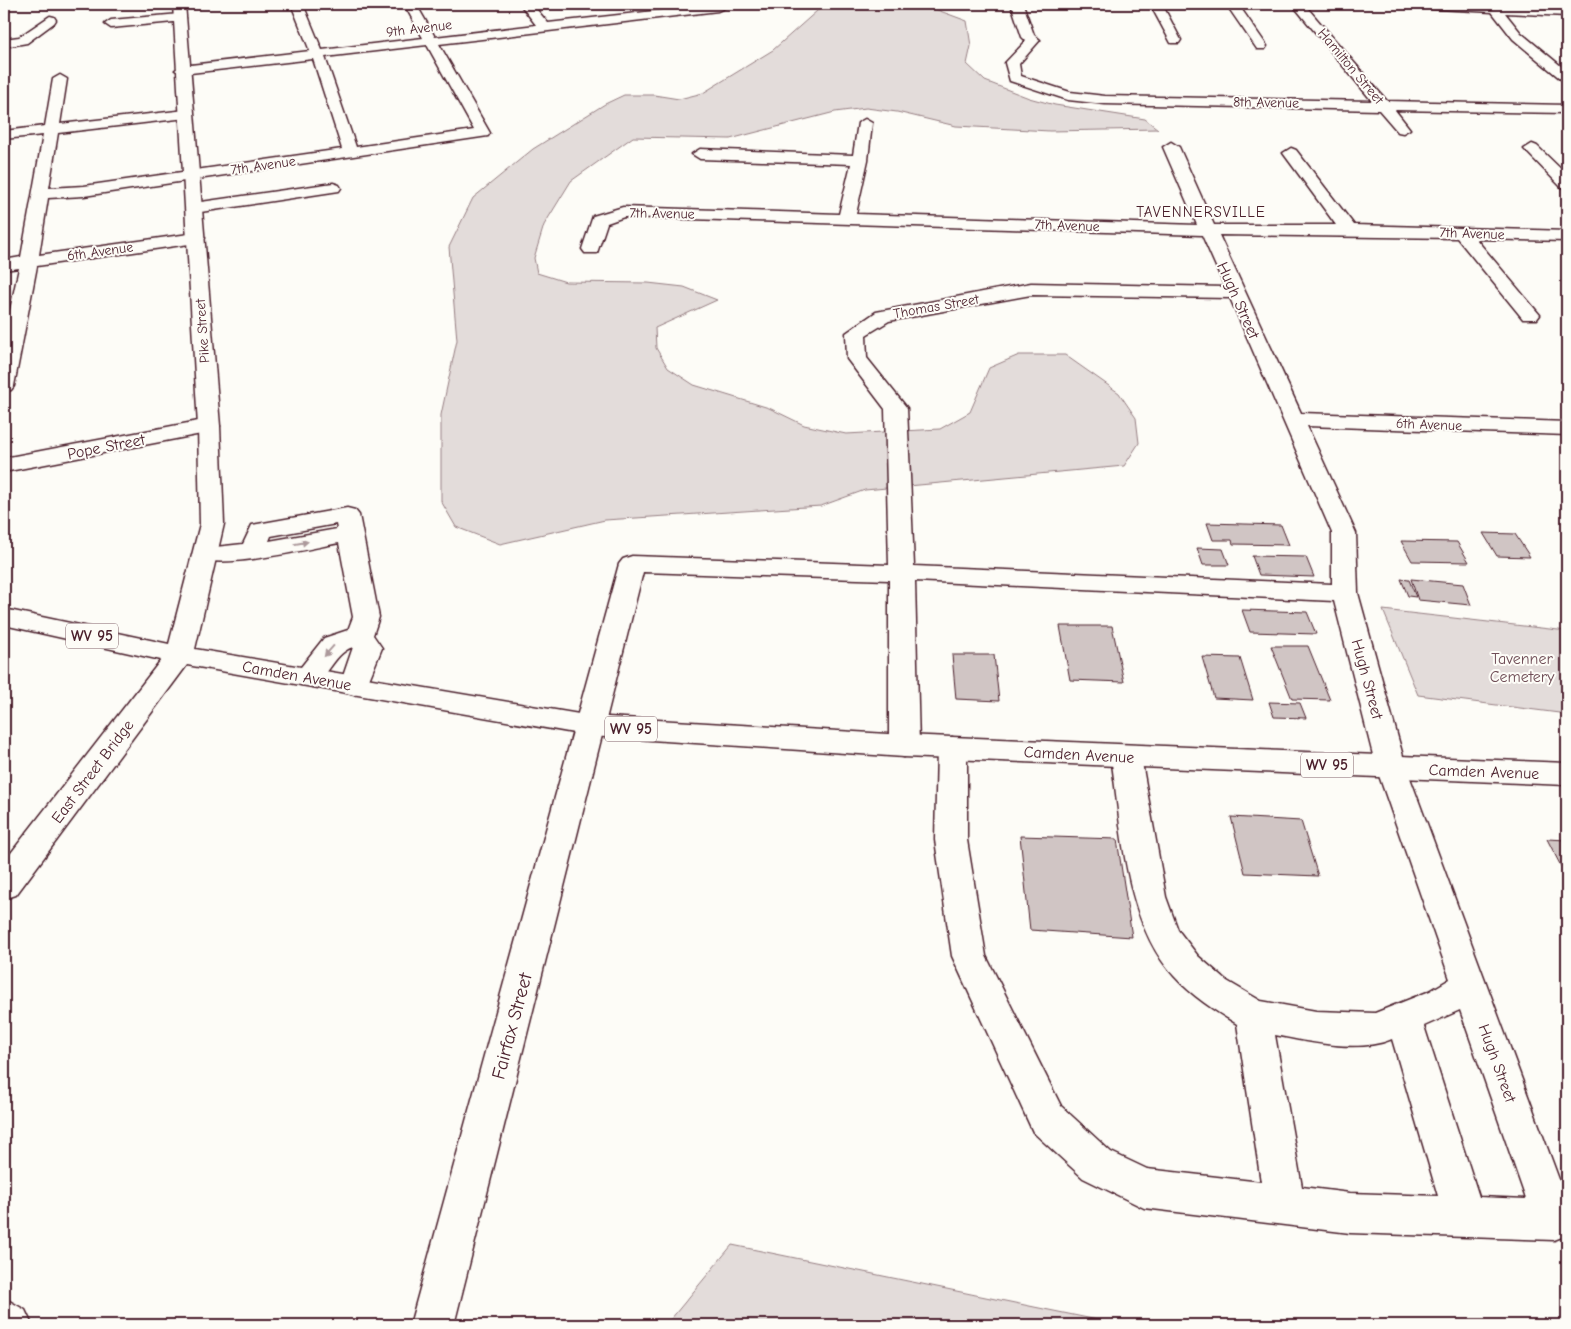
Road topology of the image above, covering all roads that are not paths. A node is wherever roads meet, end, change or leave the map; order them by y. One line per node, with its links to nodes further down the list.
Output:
1 (298, 4): 20 (main road)
2 (410, 4): 18 (main road)
3 (526, 4): 15 (main road)
4 (1017, 4): 24 (main road, 8th Avenue)
5 (1156, 4): 16 (main road)
6 (1232, 4): 19 (main road)
7 (1298, 4): 24 (main road, Hamilton Street)
8 (1402, 4): 10 (main road)
9 (723, 5): 15 (main road, 9th Avenue)
10 (1494, 6): 12 (main road); 22 (main road)
11 (180, 11): 14 (main road); 21 (main road, Pike Street)
12 (1567, 12)
13 (50, 20): 17 (main road)
14 (111, 24)
15 (545, 28): 18 (main road, 9th Avenue)
16 (1175, 40)
17 (4, 42)
18 (433, 42): 20 (main road, 9th Avenue); 33 (main road, 7th Avenue)
19 (1261, 46)
20 (318, 55): 21 (main road, 9th Avenue); 33 (main road)
21 (182, 70): 26 (main road, Pike Street)
22 (1567, 77)
23 (60, 79): 28 (main road)
24 (1383, 104): 25 (main road, 8th Avenue); 29 (main road, Hamilton Street)
25 (1567, 108)
26 (186, 114): 28 (main road); 37 (main road, Pike Street)
27 (865, 123): 36 (main road)
28 (50, 129): 30 (main road); 40 (main road)
29 (1403, 129)
30 (4, 135)
31 (1171, 147): 43 (main road, Hugh Street)
32 (1532, 149): 38 (main road)
33 (350, 153): 37 (main road, 7th Avenue)
34 (1291, 153): 44 (main road)
35 (700, 154): 36 (main road)
36 (860, 160): 42 (main road)
37 (191, 176): 40 (main road, 7th Avenue); 41 (main road, Pike Street)
38 (1567, 184)
39 (333, 188): 41 (main road)
40 (40, 194): 49 (main road)
41 (194, 208): 47 (main road, Pike Street)
42 (847, 217): 43 (main road, 7th Avenue); 48 (main road, 7th Avenue)
43 (1208, 230): 44 (main road, 7th Avenue); 51 (main road, Hugh Street)
44 (1349, 230): 45 (main road, 7th Avenue)
45 (1462, 233): 46 (main road, 7th Avenue); 52 (main road)
46 (1567, 236)
47 (196, 238): 49 (main road, 6th Avenue); 55 (main road, Pike Street)
48 (591, 249)
49 (29, 262): 50 (main road, 6th Avenue); 53 (main road)
50 (4, 265)
51 (1236, 293): 54 (main road, Hugh Street); 59 (main road, Thomas Street)
52 (1530, 315)
53 (4, 379)
54 (1292, 419): 56 (main road, 6th Avenue); 60 (main road, Hugh Street)
55 (208, 426): 57 (main road, Pope Street); 58 (main road, Pike Street)
56 (1567, 428)
57 (4, 465)
58 (206, 554): 62 (main road); 63 (main road, Pike Street)
59 (902, 573): 60 (main road); 66 (main road); 67 (main road, Thomas Street)
60 (1345, 593): 70 (main road, Hugh Street)
61 (4, 617): 63 (main road, Camden Avenue / WV 95)
62 (359, 636): 64 (main road, one-way to 64); 65 (main road)
63 (180, 655): 64 (main road, Camden Avenue / WV 95); 72 (main road, East Street Bridge)
64 (307, 677): 65 (main road, Camden Avenue / WV 95)
65 (354, 685): 66 (main road, Camden Avenue / WV 95)
66 (591, 726): 67 (main road, Camden Avenue / WV 95); 81 (main road, Fairfax Street)
67 (904, 746): 68 (main road, Camden Avenue / WV 95)
68 (952, 748): 69 (main road, Camden Avenue / WV 95); 76 (main road)
69 (1126, 757): 70 (main road, Camden Avenue / WV 95); 74 (main road)
70 (1391, 767): 71 (main road, Camden Avenue / WV 95); 73 (main road, Hugh Street)
71 (1567, 774)
72 (4, 886)
73 (1470, 984): 75 (main road); 78 (main road, Hugh Street)
74 (1254, 1015): 75 (main road); 76 (main road)
75 (1404, 1018): 77 (main road)
76 (1284, 1205): 77 (main road)
77 (1465, 1217): 78 (main road)
78 (1561, 1225)
79 (4, 1320): 80 (main road)
80 (10, 1325)
81 (432, 1325)

